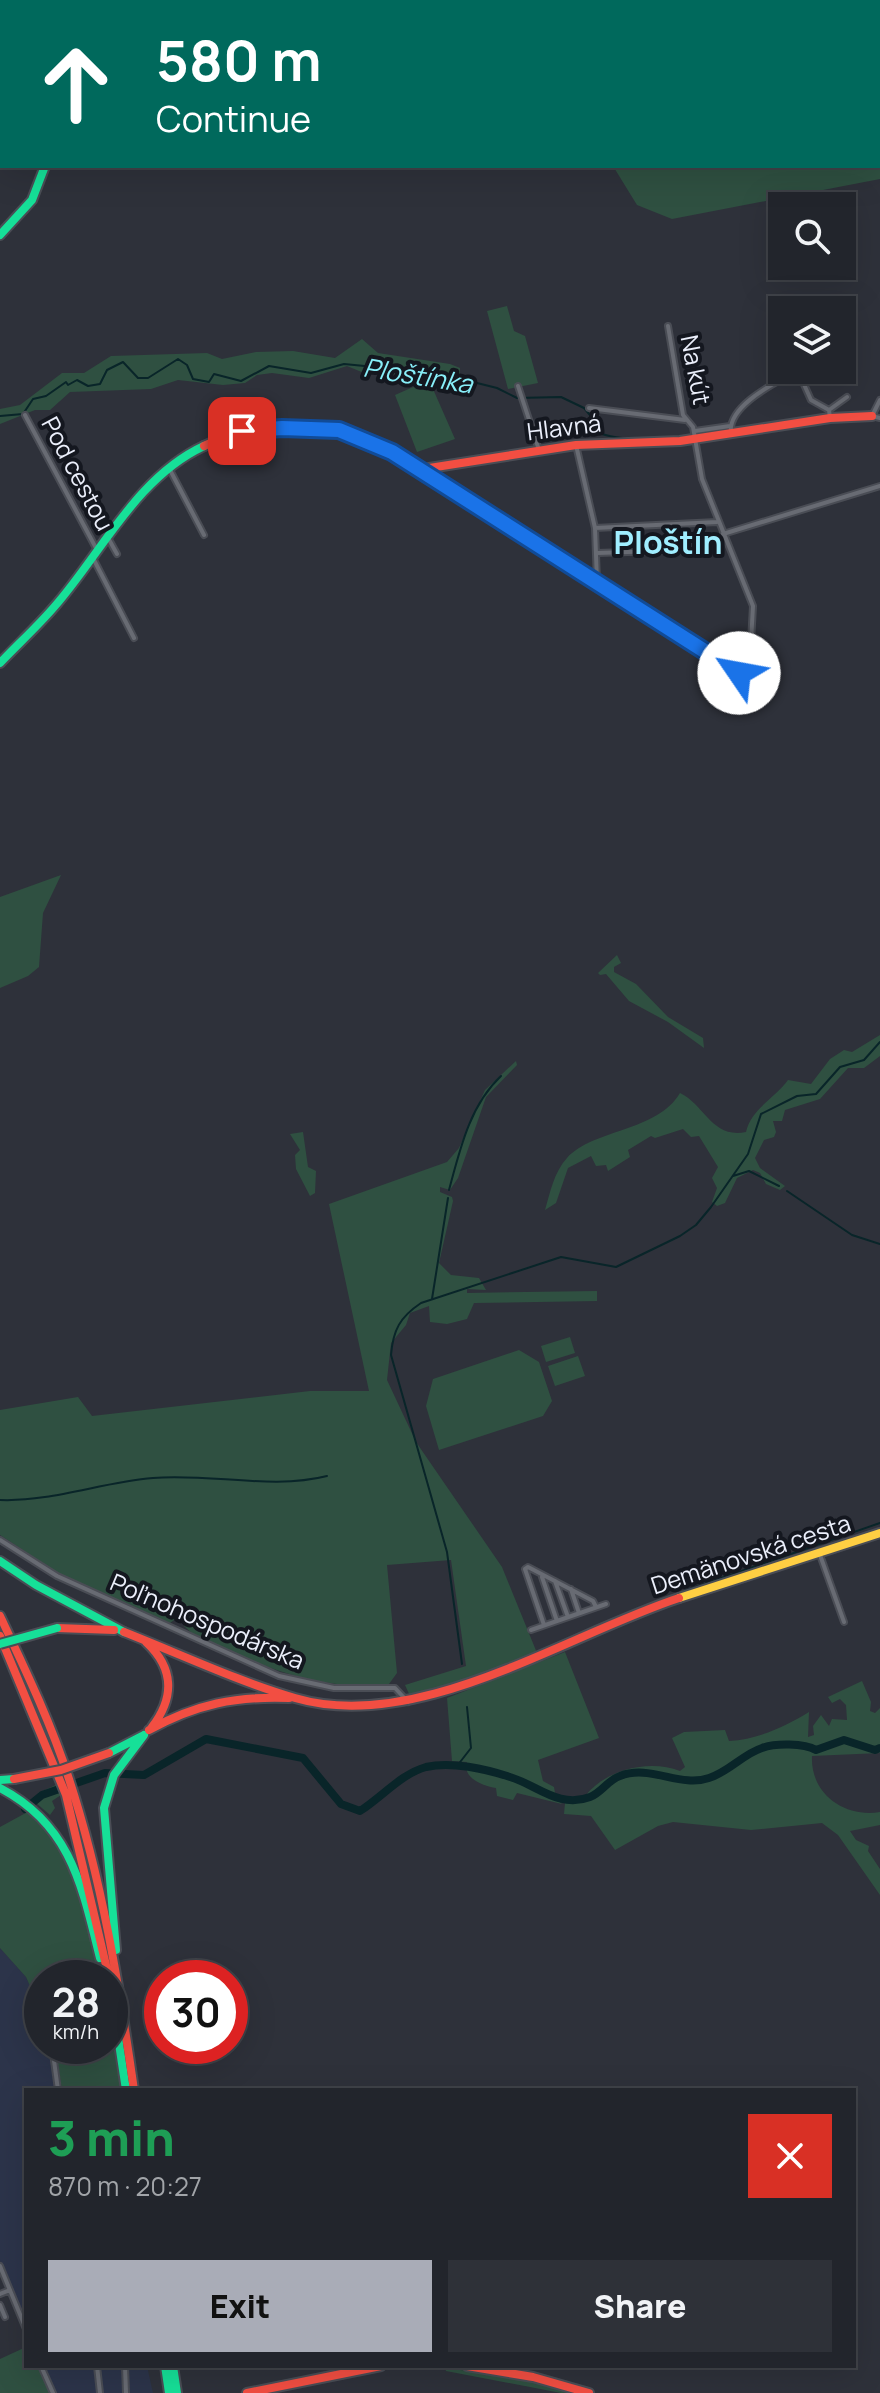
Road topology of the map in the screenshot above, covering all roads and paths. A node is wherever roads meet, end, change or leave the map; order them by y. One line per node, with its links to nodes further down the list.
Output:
1 (44, 168): 2 (main road)
2 (0, 235)
3 (668, 326): 13 (street, Na kút)
4 (774, 384): 14 (street)
5 (804, 384): 10 (street)
6 (518, 386): 17 (street)
7 (847, 397): 10 (street)
8 (880, 400): 12 (street)
9 (589, 408): 13 (street)
10 (829, 414): 12 (main road, Hlavná); 14 (main road, Hlavná)
11 (25, 415): 27 (street, Pod cestou)
12 (873, 417)
13 (687, 420): 15 (street)
14 (730, 430): 15 (main road, Hlavná)
15 (697, 435): 16 (main road, Hlavná); 21 (street)
16 (576, 445): 17 (main road, Hlavná); 22 (street)
17 (539, 450): 19 (main road, Hlavná)
18 (169, 468): 19 (main road); 24 (street); 25 (main road)
19 (423, 469): 30 (street)
20 (880, 486): 23 (street)
21 (717, 522): 22 (street); 23 (street)
22 (595, 528): 28 (street)
23 (723, 534): 30 (street)
24 (204, 535)
25 (107, 536): 27 (main road); 29 (street)
26 (691, 550): 28 (street)
27 (94, 553): 31 (street, Pod cestou); 32 (main road)
28 (597, 553): 30 (street)
29 (117, 554)
30 (597, 581)
31 (134, 638)
32 (0, 663)
33 (880, 1533): 35 (main road, Demänovská cesta)
34 (0, 1540): 55 (street, Poľnohospodárska)
35 (820, 1555): 47 (street); 55 (main road, Demänovská cesta)
36 (0, 1561): 50 (main road)
37 (543, 1576): 38 (street); 38 (street); 39 (street); 46 (street)
38 (529, 1581): 48 (street)
39 (555, 1581): 40 (street); 45 (street)
40 (571, 1589): 42 (street); 43 (street)
41 (606, 1604): 42 (street)
42 (596, 1607): 43 (street)
43 (579, 1613): 45 (street)
44 (0, 1616): 57 (main road)
45 (568, 1617): 46 (street)
46 (557, 1621): 48 (street)
47 (844, 1622)
48 (544, 1625): 49 (street)
49 (531, 1630)
50 (124, 1632): 52 (main road); 53 (main road, bridge)
51 (0, 1636): 57 (main road)
52 (142, 1639): 54 (main road); 56 (main road)
53 (0, 1644)
54 (297, 1699): 55 (main road, Demänovská cesta); 56 (main road)
55 (408, 1702)
56 (146, 1732): 58 (main road, bridge); 62 (main road)
57 (64, 1778): 61 (main road)
58 (0, 1780)
59 (0, 1788): 60 (main road)
60 (104, 1960)
61 (106, 1960)
62 (109, 1960)
63 (128, 2062): 68 (main road)
64 (54, 2064): 66 (street)
65 (122, 2064): 67 (main road)
66 (58, 2088)
67 (126, 2088)
68 (134, 2088)
69 (0, 2266): 70 (street)
70 (6, 2281): 71 (street); 72 (street)
71 (0, 2284)
72 (10, 2290): 73 (street); 76 (street)
73 (0, 2294)
74 (0, 2305): 75 (street)
75 (5, 2317)
76 (24, 2324)
77 (42, 2368): 84 (street)
78 (97, 2368): 85 (street)
79 (125, 2368): 86 (street)
80 (165, 2368): 87 (main road)
81 (173, 2368): 88 (main road)
82 (371, 2368): 89 (main road)
83 (479, 2368): 90 (main road)
84 (53, 2393)
85 (100, 2393)
86 (126, 2393)
87 (169, 2393)
88 (177, 2393)
89 (247, 2393)
90 (589, 2393)

